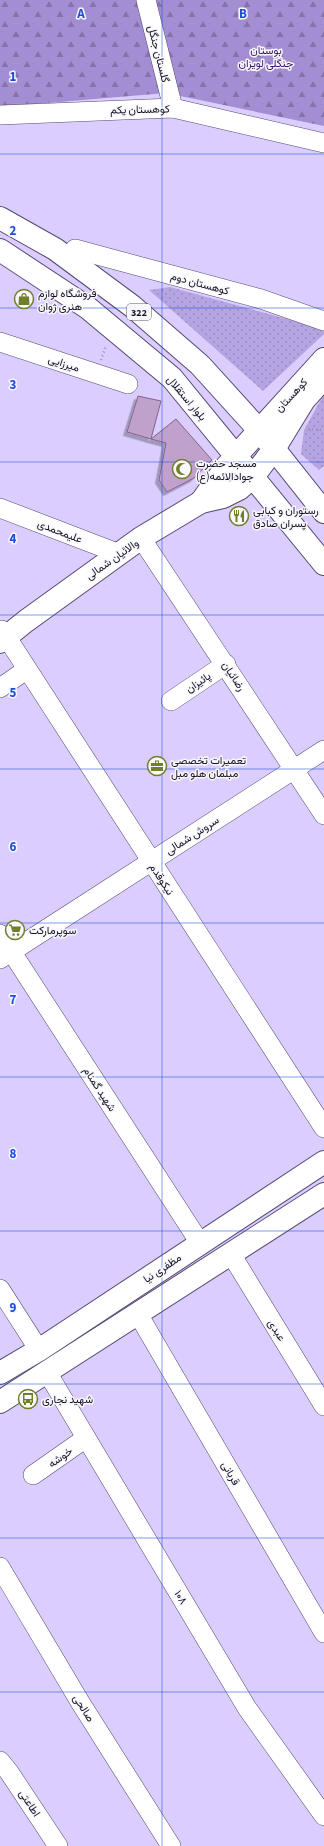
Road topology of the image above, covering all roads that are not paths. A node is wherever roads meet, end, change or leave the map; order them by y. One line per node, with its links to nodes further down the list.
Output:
1 (146, 0): 2 (street, گلستان جنگل)
2 (173, 108): 3 (street, کوهستان یکم); 4 (street, کوهستان یکم)
3 (0, 115)
4 (324, 143)
5 (0, 218): 13 (main road, 322)
6 (75, 249): 8 (street, کوهستان دوم)
7 (0, 250): 15 (main road, بلوار استقلال / 322)
8 (324, 321)
9 (0, 342): 12 (street, میرزایی)
10 (324, 359): 13 (main road, کوهستان)
11 (324, 378): 14 (main road, کوهستان)
12 (128, 384)
13 (258, 430): 14 (main road, 322); 15 (main road, کوهستان)
14 (274, 448): 16 (main road, کوهستان); 19 (main road, 322)
15 (236, 458): 16 (main road, بلوار استقلال / 322); 17 (main road, والائیان شمالی)
16 (252, 478): 17 (main road, والائیان شمالی); 22 (main road, بلوار استقلال / 322)
17 (201, 502): 20 (main road, والائیان شمالی)
18 (0, 508): 21 (street, علیمحمدی)
19 (324, 512)
20 (141, 538): 21 (main road, والائیان شمالی); 24 (street, رضائیان)
21 (120, 554): 23 (main road, والائیان شمالی)
22 (324, 564)
23 (2, 635): 25 (street, نیکوقدم)
24 (226, 664): 27 (street, پائیزان); 29 (street, رضائیان)
25 (26, 670): 26 (street); 31 (street, نیکوقدم)
26 (0, 688)
27 (171, 701)
28 (324, 750): 29 (street, سروش شمالی)
29 (294, 769): 30 (street, رضائیان); 31 (street, سروش شمالی)
30 (324, 815)
31 (151, 862): 33 (street, سروش شمالی); 34 (street, نیکوقدم)
32 (0, 934): 33 (street, شهید گمنام)
33 (6, 956): 37 (street, شهید گمنام)
34 (324, 1128)
35 (324, 1162): 37 (main road, مظفری نیا)
36 (324, 1194): 38 (main road)
37 (200, 1243): 41 (main road, مظفری نیا)
38 (231, 1254): 40 (main road); 45 (street, عبدی)
39 (0, 1289): 41 (street)
40 (138, 1314): 42 (main road); 49 (street, قربانی)
41 (39, 1350): 43 (main road, مظفری نیا)
42 (47, 1372): 44 (main road); 46 (street, ۱۰۸)
43 (0, 1374)
44 (0, 1402)
45 (324, 1406)
46 (86, 1438): 47 (street, خوشه); 51 (street, ۱۰۸)
47 (33, 1475)
48 (0, 1567): 53 (street, صالحی)
49 (324, 1633)
50 (3, 1770): 52 (street, اطاعتی)
51 (324, 1816)
52 (58, 1846)
53 (171, 1846)

